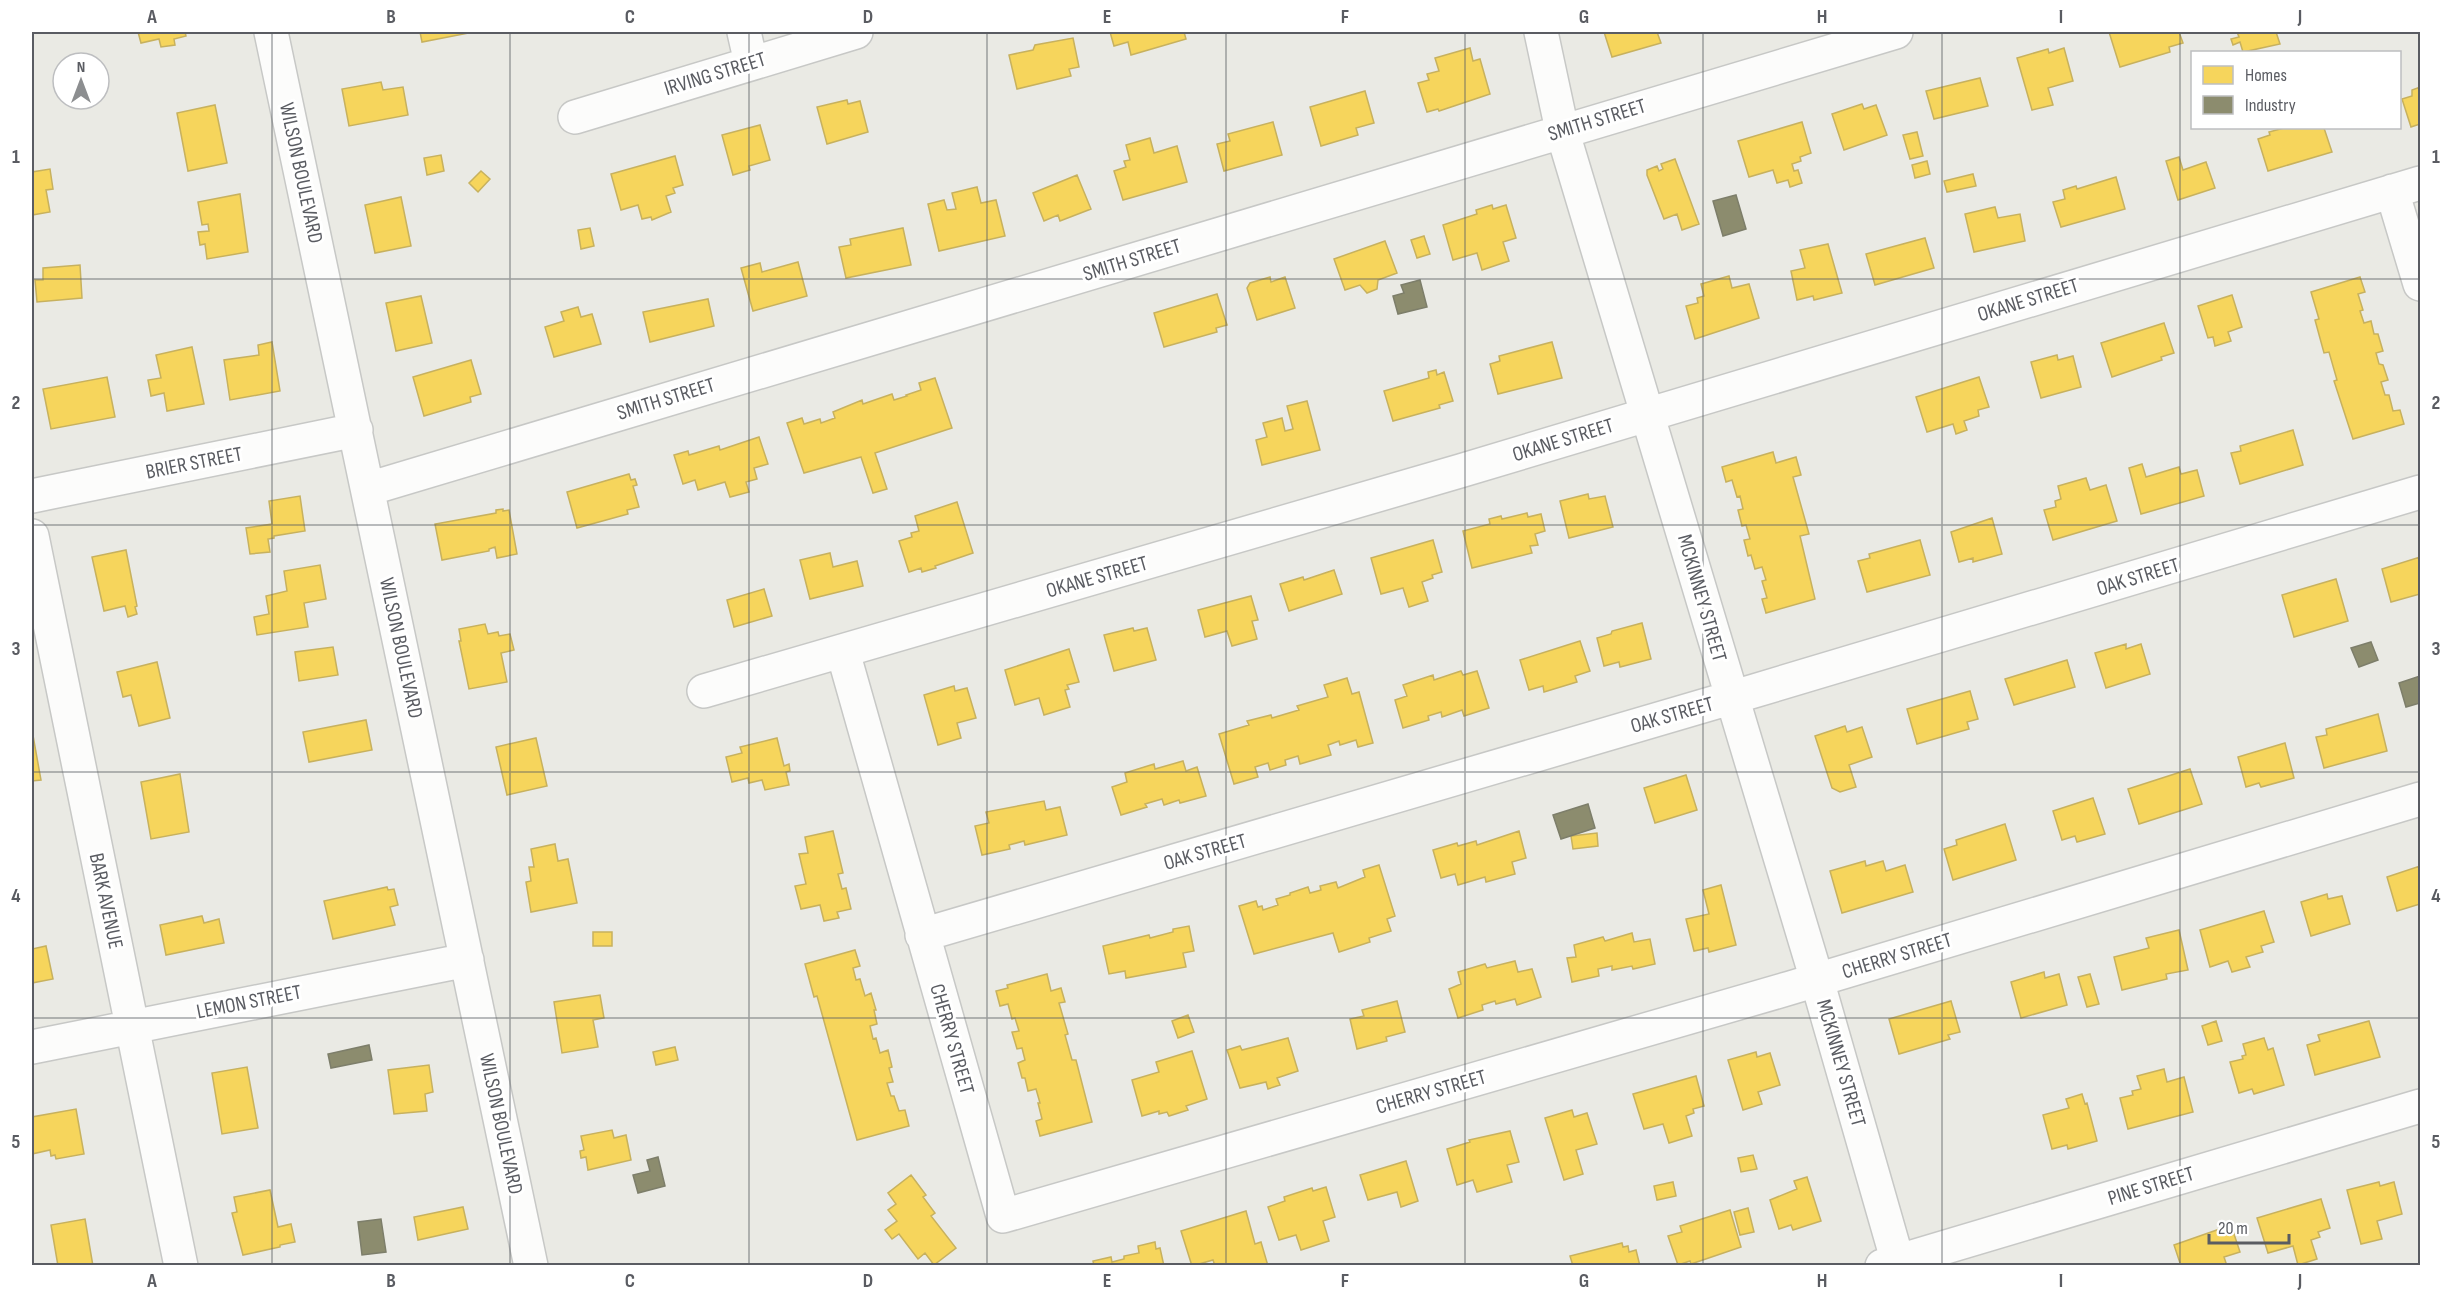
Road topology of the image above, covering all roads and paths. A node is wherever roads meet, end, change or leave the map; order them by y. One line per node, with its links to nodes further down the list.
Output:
1 (271, 32): 11 (street, WILSON BOULEVARD)
2 (856, 32): 5 (street, IRVING STREET)
3 (1541, 32): 7 (street, MCKINNEY STREET)
4 (1896, 32): 7 (street, SMITH STREET)
5 (748, 47): 6 (street, IRVING STREET)
6 (575, 117)
7 (1563, 130): 10 (street, MCKINNEY STREET); 12 (street, SMITH STREET)
8 (2406, 187): 9 (street); 10 (street, OKANE STREET)
9 (2421, 284)
10 (1647, 414): 16 (street, OKANE STREET); 18 (street, MCKINNEY STREET)
11 (356, 430): 12 (street, WILSON BOULEVARD); 14 (street, BRIER STREET)
12 (368, 489): 21 (street, WILSON BOULEVARD)
13 (2421, 492): 18 (street, OAK STREET)
14 (32, 496)
15 (32, 536): 23 (street, BARK AVENUE)
16 (843, 652): 17 (street, OKANE STREET); 20 (street, CHERRY STREET)
17 (704, 691)
18 (1731, 698): 20 (street, OAK STREET); 22 (street, MCKINNEY STREET)
19 (2421, 799): 22 (street, CHERRY STREET)
20 (922, 935): 22 (street, CHERRY STREET)
21 (467, 960): 23 (street, LEMON STREET); 28 (street, WILSON BOULEVARD)
22 (1816, 980): 26 (street, MCKINNEY STREET)
23 (131, 1025): 24 (street, LEMON STREET); 27 (street, BARK AVENUE)
24 (32, 1047)
25 (2421, 1106): 26 (street, PINE STREET)
26 (1893, 1264)
27 (181, 1266)
28 (531, 1266)

